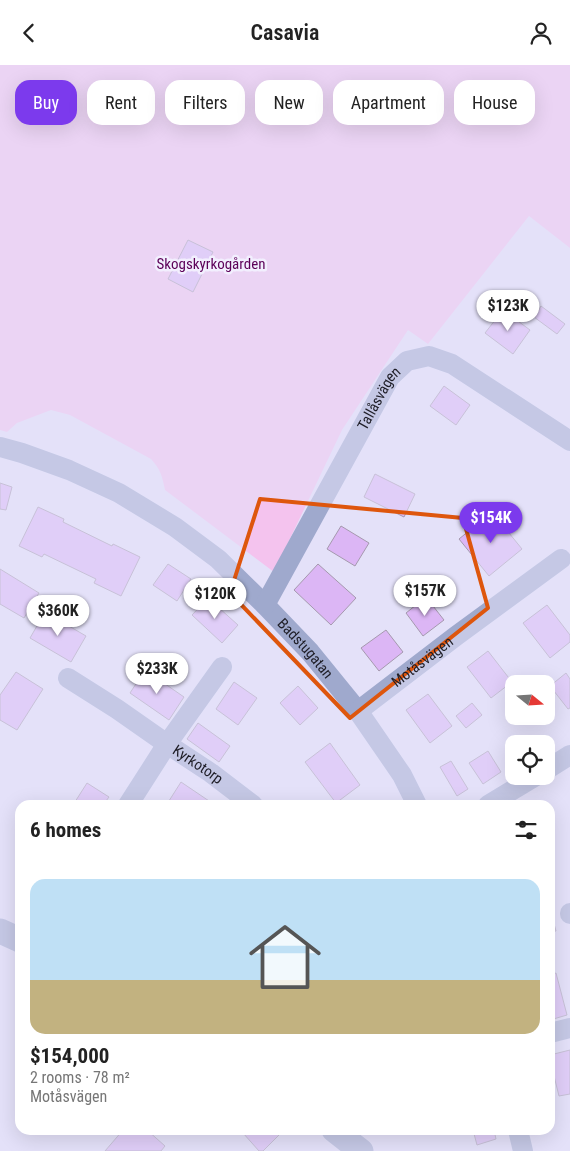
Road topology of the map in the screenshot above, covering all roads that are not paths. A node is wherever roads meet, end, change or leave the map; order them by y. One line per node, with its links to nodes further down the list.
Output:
1 (570, 441): 4 (street, Tallåsvägen)
2 (0, 447): 4 (street, Badstugatan)
3 (561, 559): 7 (street, Motåsvägen)
4 (265, 605): 7 (street, Badstugatan)
5 (222, 667): 8 (street, Kyrkotorp)
6 (68, 678): 8 (street, Kyrkotorp)
7 (358, 711): 14 (street, Badstugatan)
8 (167, 744): 12 (street, Kyrkotorp); 13 (street, Kyrkotorp)
9 (570, 755): 10 (street)
10 (555, 764)
11 (521, 785): 15 (street)
12 (131, 800)
13 (246, 800)
14 (414, 800)
15 (496, 800)
16 (0, 931): 17 (street)
17 (15, 938)
18 (570, 1028): 19 (street)
19 (555, 1032)
20 (340, 1135): 22 (street)
21 (519, 1135): 23 (street)
22 (361, 1151)
23 (523, 1151)

